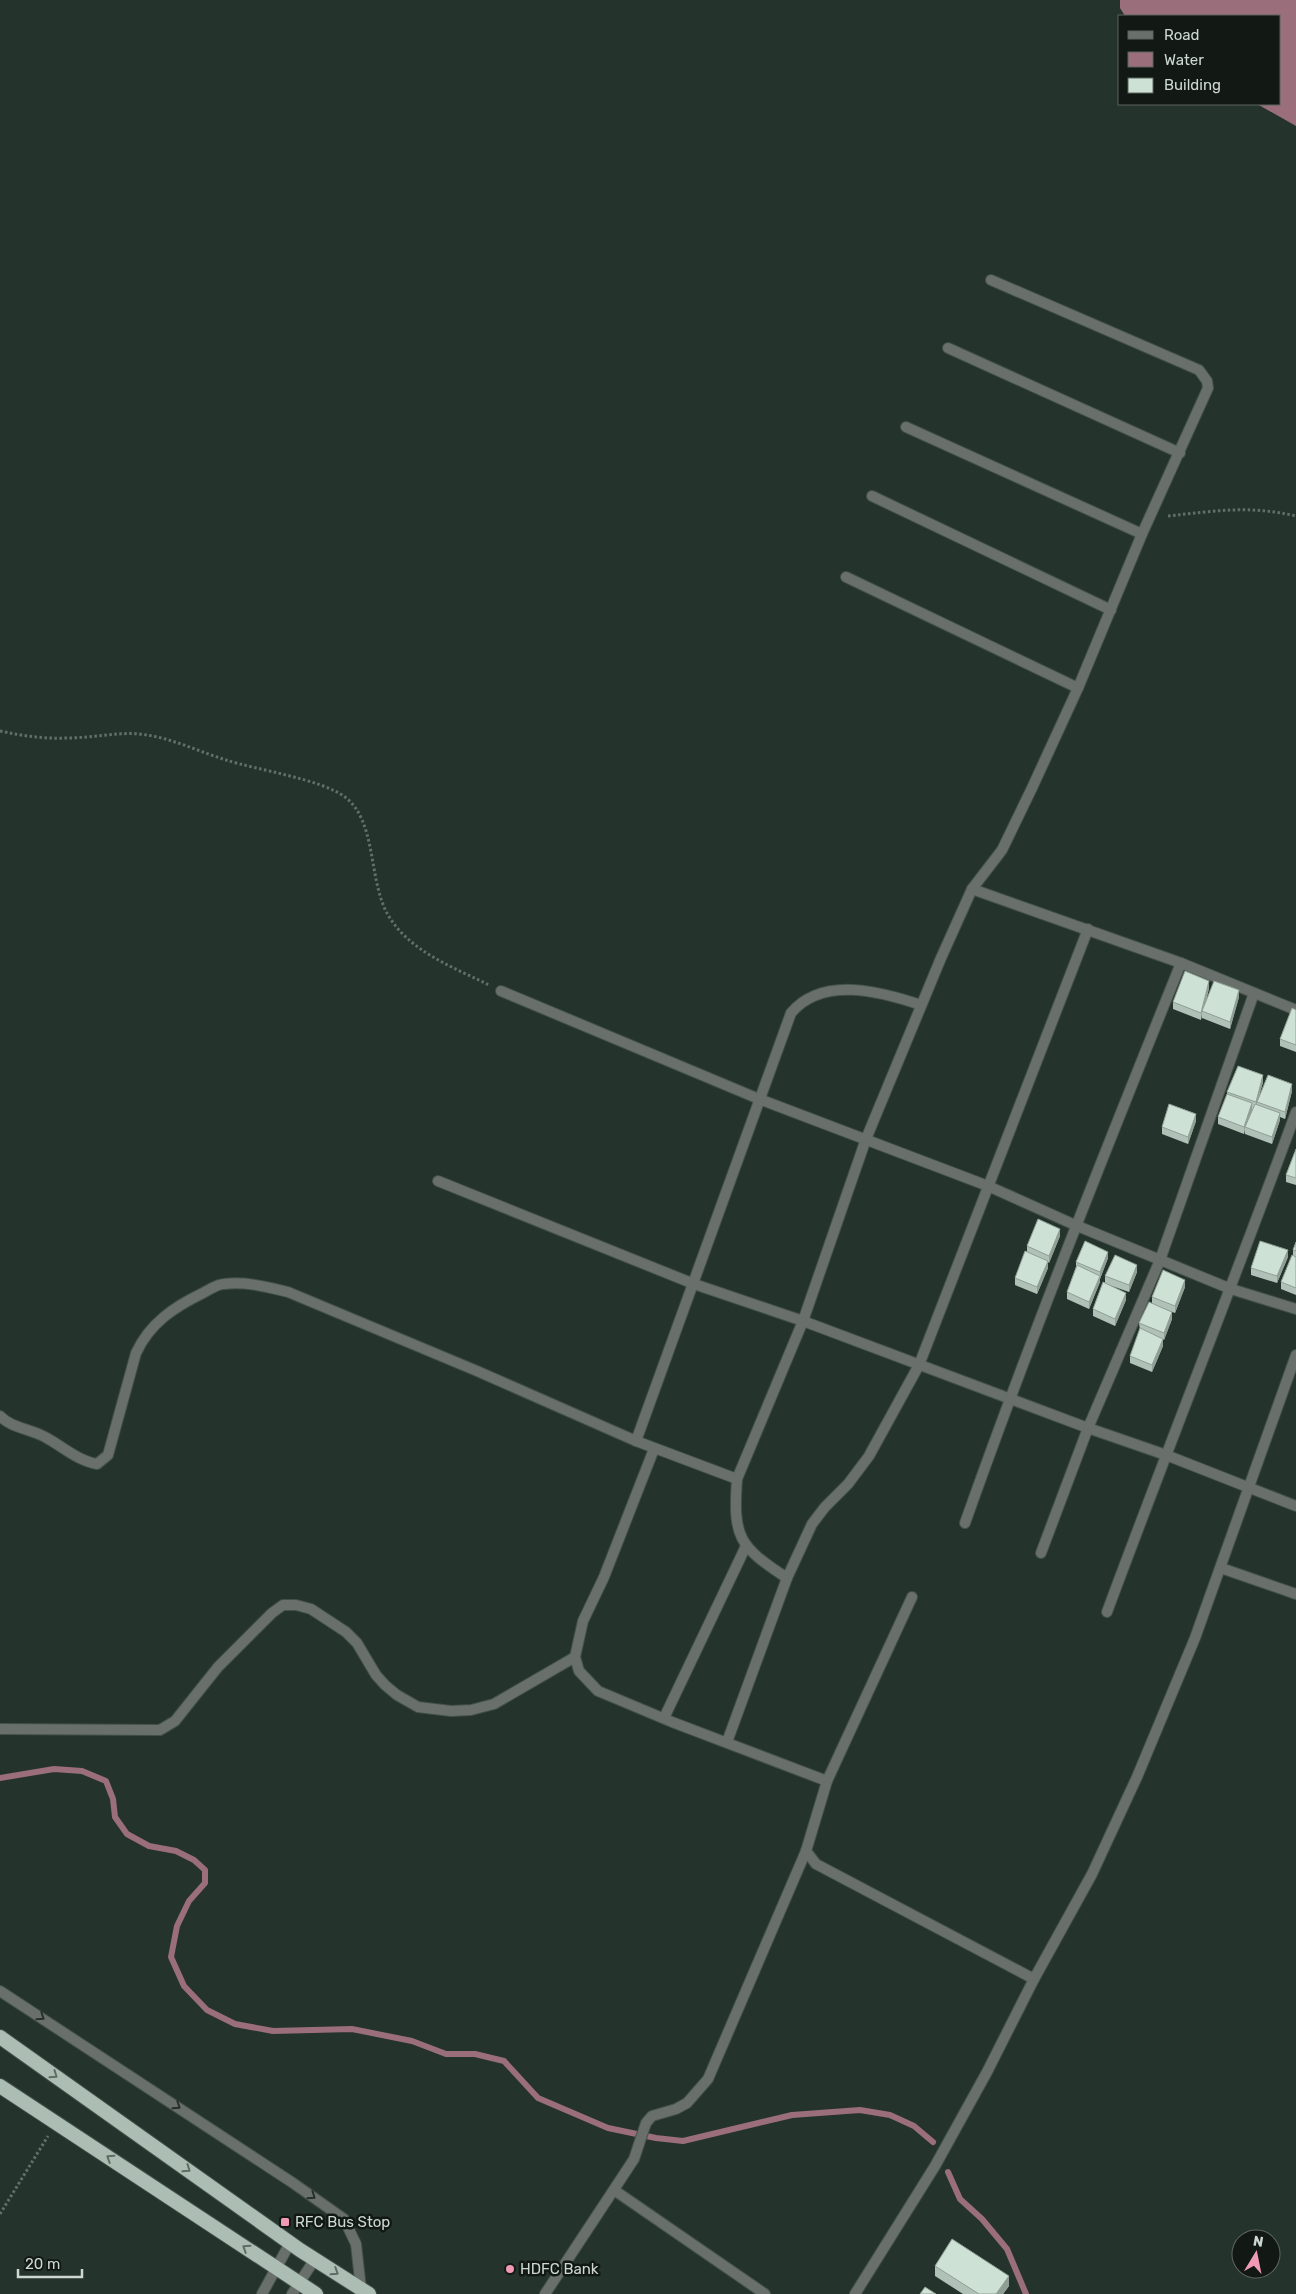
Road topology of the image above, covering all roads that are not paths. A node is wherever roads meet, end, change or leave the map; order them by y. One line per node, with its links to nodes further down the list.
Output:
1 (991, 280): 4 (street)
2 (948, 348): 4 (street)
3 (906, 427): 6 (street)
4 (1180, 453): 6 (street)
5 (872, 496): 8 (street)
6 (1142, 534): 8 (street)
7 (846, 577): 9 (street)
8 (1111, 610): 9 (street)
9 (1078, 688): 10 (street)
10 (972, 889): 11 (street); 15 (street)
11 (1088, 929): 12 (street); 21 (street)
12 (1182, 963): 14 (street); 22 (street)
13 (501, 991): 17 (street)
14 (1254, 993): 16 (street); 23 (street)
15 (921, 1005): 17 (street); 19 (street)
16 (1296, 1010)
17 (758, 1099): 19 (street); 24 (street)
18 (1296, 1112): 25 (street)
19 (866, 1139): 21 (street); 27 (street)
20 (438, 1182): 24 (street)
21 (988, 1186): 22 (street); 29 (street)
22 (1075, 1225): 23 (street); 30 (street)
23 (1160, 1260): 25 (street); 32 (street)
24 (694, 1284): 27 (street); 33 (street)
25 (1231, 1289): 26 (street); 35 (street)
26 (1296, 1309)
27 (803, 1321): 29 (street); 36 (street)
28 (1296, 1355): 37 (street)
29 (919, 1365): 30 (street); 43 (street)
30 (1009, 1399): 32 (street); 39 (street)
31 (0, 1416): 33 (street)
32 (1088, 1428): 35 (street); 41 (street)
33 (636, 1442): 34 (street)
34 (654, 1449): 36 (street); 47 (street)
35 (1166, 1455): 37 (street); 46 (street)
36 (737, 1479): 40 (street)
37 (1249, 1488): 38 (street); 42 (street)
38 (1296, 1506)
39 (965, 1523)
40 (746, 1546): 43 (street); 48 (street)
41 (1041, 1552)
42 (1221, 1568): 44 (street); 53 (street)
43 (787, 1578): 50 (street)
44 (1296, 1594)
45 (912, 1597): 51 (street)
46 (1107, 1612)
47 (575, 1657): 48 (street); 49 (street)
48 (664, 1718): 50 (street)
49 (0, 1729)
50 (727, 1742): 51 (street)
51 (827, 1781): 52 (street)
52 (806, 1851): 53 (street); 57 (street)
53 (1034, 1979): 67 (street)
54 (0, 1991): 62 (street, one-way to 62)
55 (0, 2037): 58 (highway, one-way to 58)
56 (0, 2086): 60 (highway, one-way to 56)
57 (614, 2190): 65 (street); 66 (street)
58 (290, 2243): 59 (highway); 60 (street)
59 (315, 2260): 61 (street); 62 (highway, one-way to 62)
60 (277, 2268): 61 (highway); 63 (street)
61 (295, 2288): 64 (highway)
62 (365, 2292)
63 (262, 2294)
64 (316, 2294)
65 (545, 2294)
66 (765, 2294)
67 (855, 2294)

